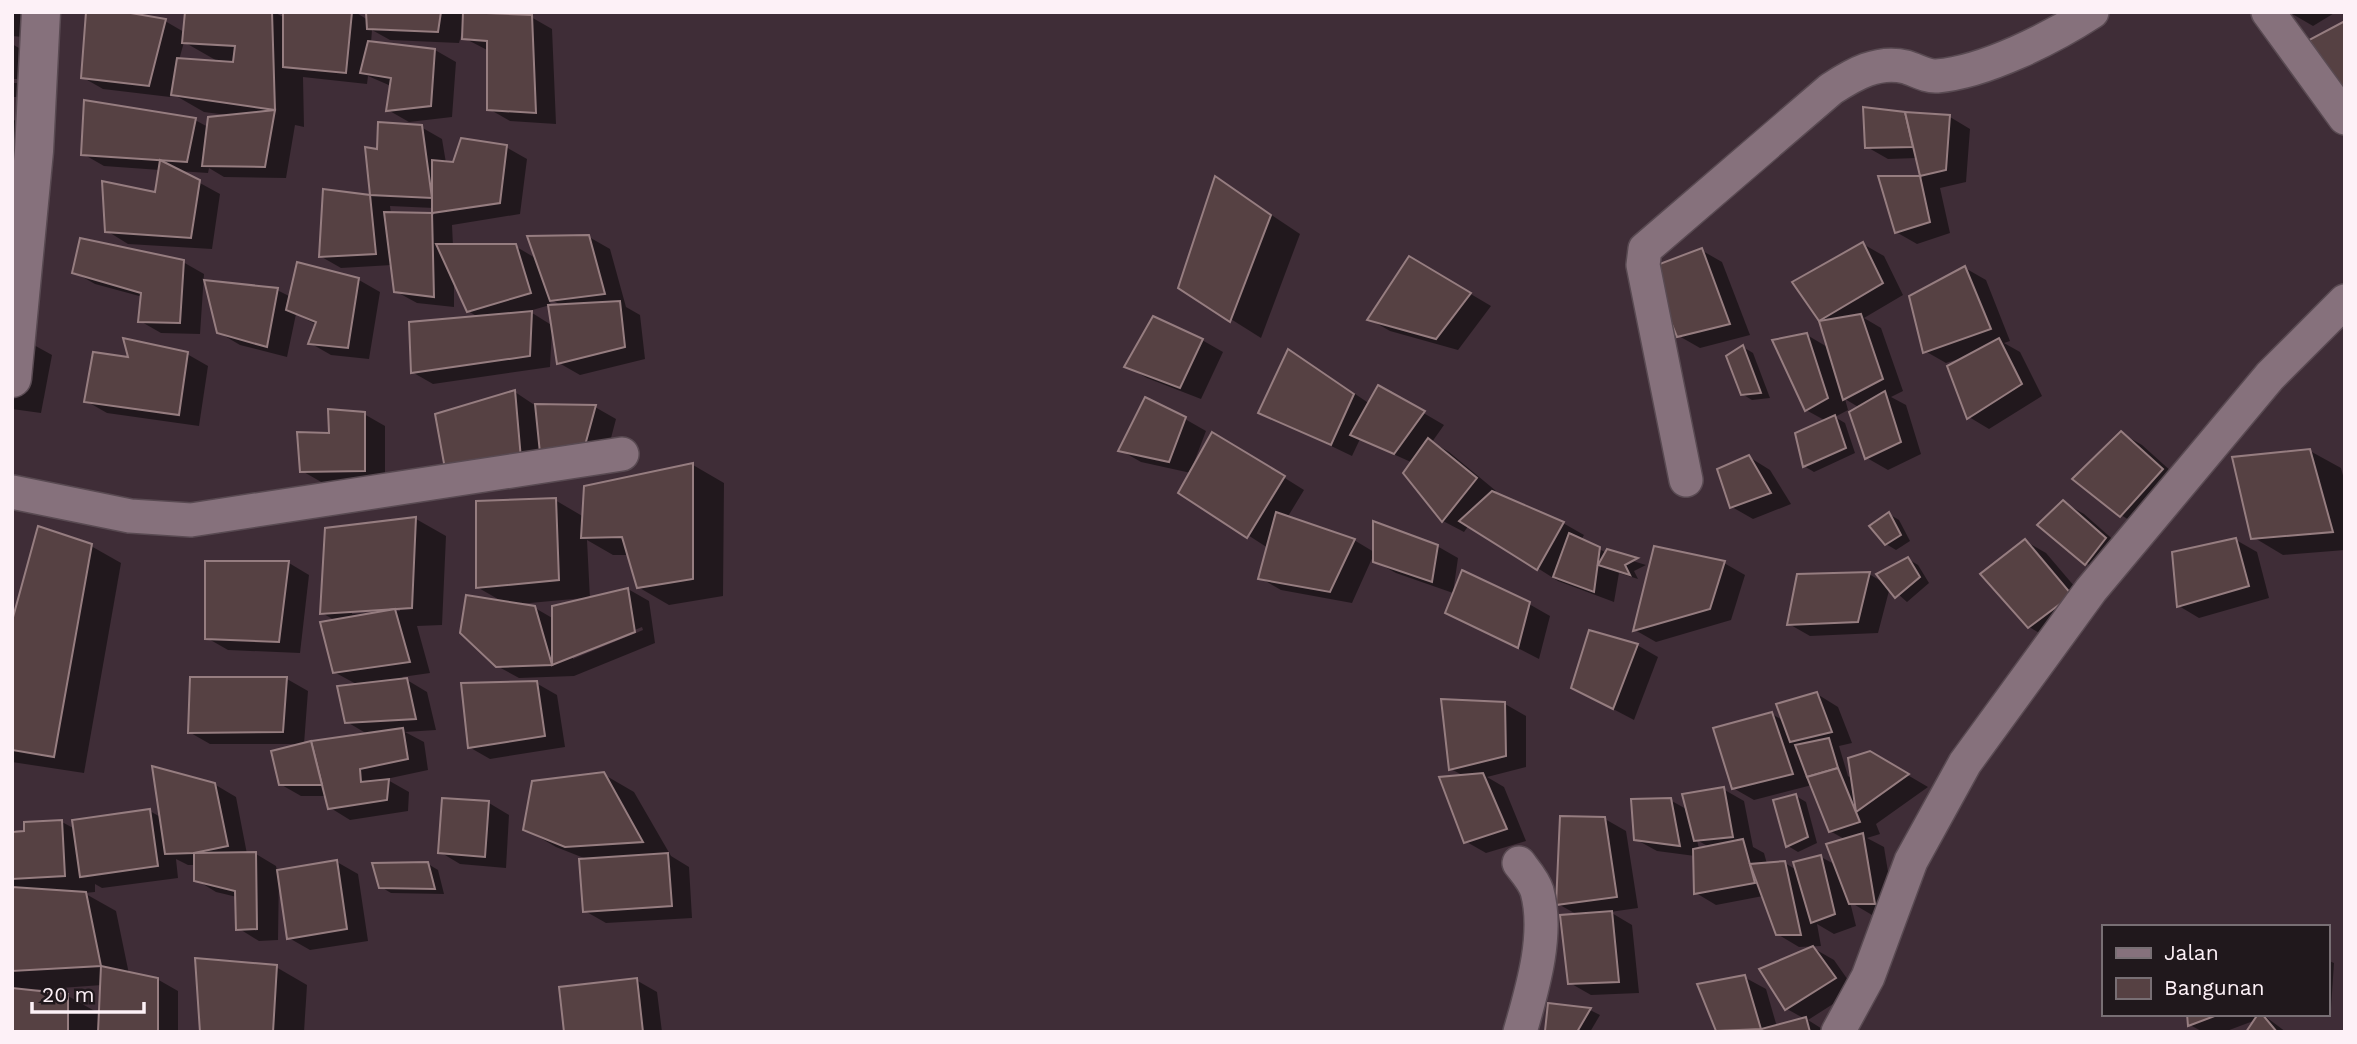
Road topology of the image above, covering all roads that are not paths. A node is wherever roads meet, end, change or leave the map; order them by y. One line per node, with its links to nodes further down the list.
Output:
1 (41, 12): 6 (street)
2 (2092, 12): 8 (street)
3 (2268, 12): 4 (street)
4 (2345, 118)
5 (2345, 301): 12 (street)
6 (12, 377)
7 (622, 454): 9 (street)
8 (1686, 480)
9 (12, 492)
10 (1520, 863): 11 (street)
11 (1520, 1032)
12 (1838, 1032)

